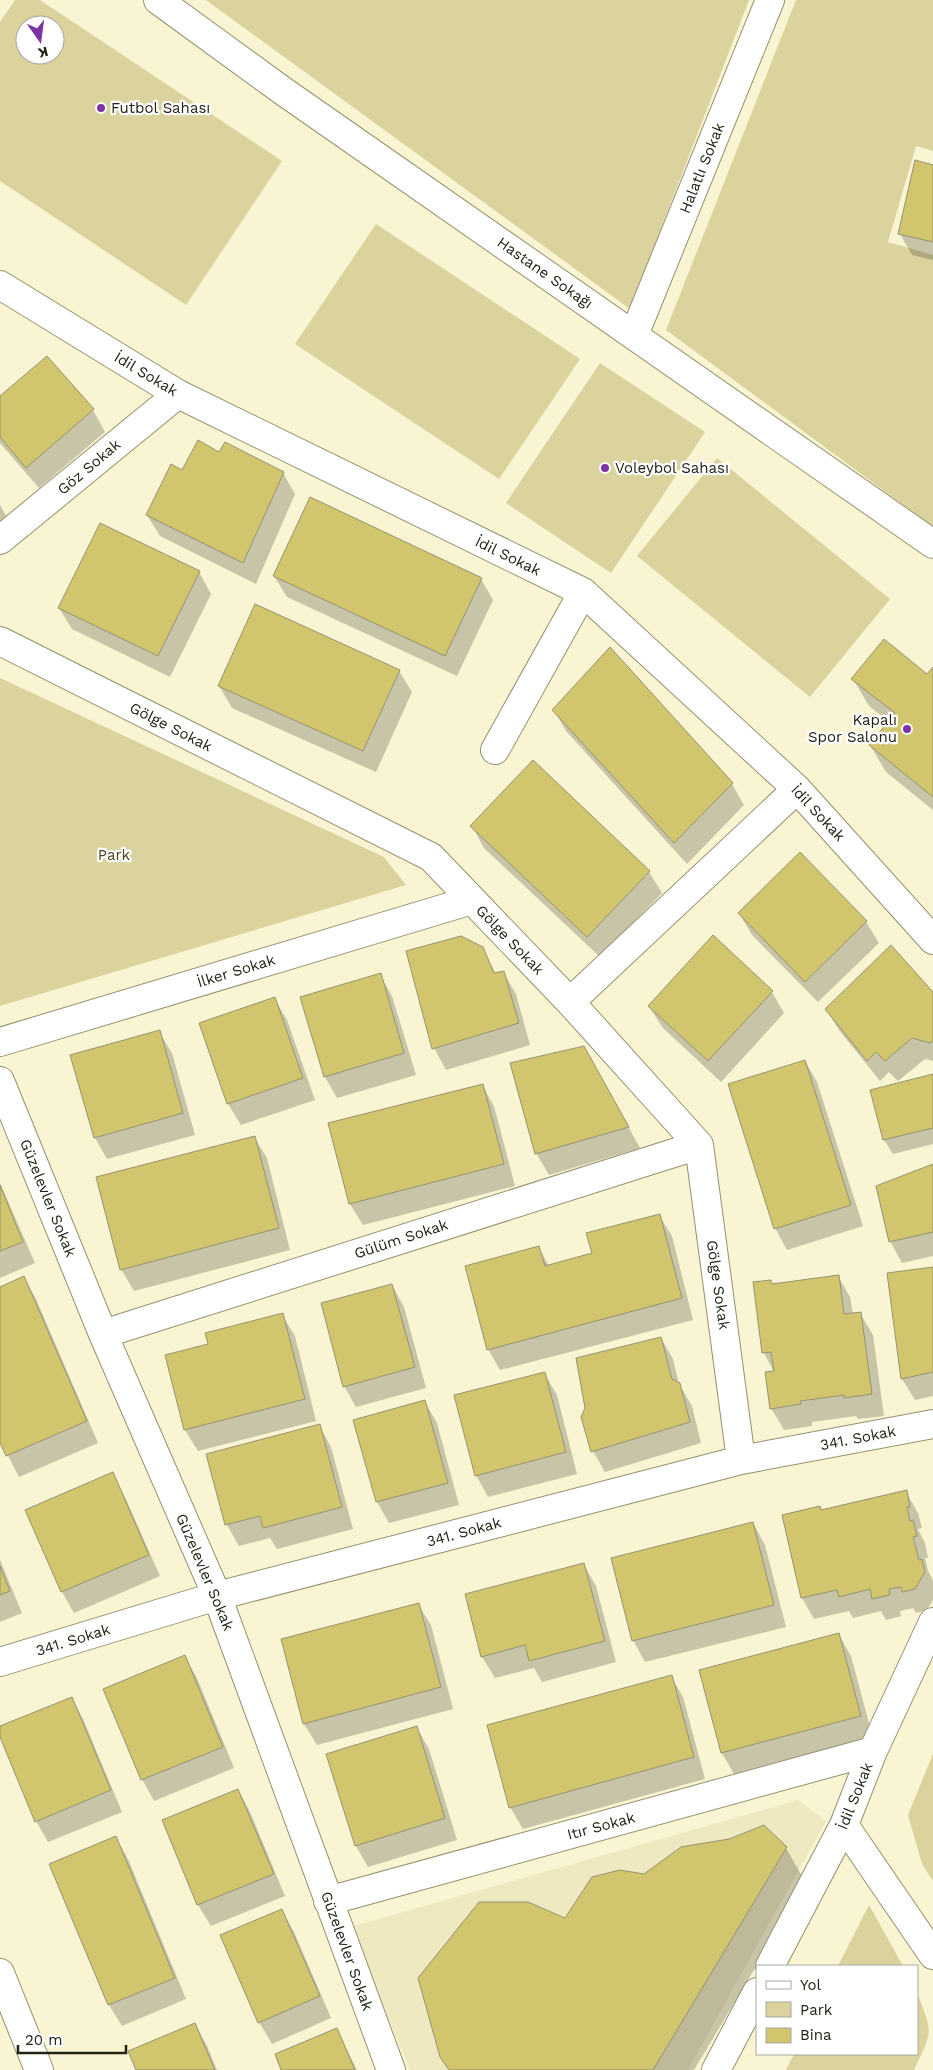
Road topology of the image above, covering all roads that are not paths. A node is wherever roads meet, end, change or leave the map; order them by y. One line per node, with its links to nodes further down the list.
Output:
1 (158, 0): 4 (street, Hastane Sokağı)
2 (770, 0): 4 (street, Halatlı Sokak)
3 (0, 284): 5 (street, İdil Sokak)
4 (634, 335): 7 (street, Hastane Sokağı)
5 (178, 394): 6 (street, Göz Sokak); 8 (street, İdil Sokak)
6 (0, 540)
7 (933, 544)
8 (582, 592): 10 (street); 11 (street, İdil Sokak)
9 (0, 641): 12 (street, Gölge Sokak)
10 (495, 750)
11 (797, 789): 13 (street, İdil Sokak); 14 (street)
12 (472, 900): 14 (street, Gölge Sokak); 15 (street, İlker Sokak)
13 (933, 940)
14 (570, 1002): 17 (street, Gölge Sokak)
15 (0, 1042)
16 (0, 1081): 18 (street, Güzelevler Sokak)
17 (699, 1145): 18 (street, Gülüm Sokak); 20 (street, Gölge Sokak)
18 (102, 1334): 21 (street, Güzelevler Sokak)
19 (933, 1424): 20 (street, 341. Sokak)
20 (741, 1460): 21 (street, 341. Sokak)
21 (217, 1596): 23 (street, 341. Sokak); 26 (street, Güzelevler Sokak)
22 (933, 1622): 24 (street, İdil Sokak)
23 (0, 1662)
24 (873, 1751): 25 (street, İdil Sokak); 26 (street, Itır Sokak)
25 (844, 1825): 27 (street); 28 (street, İdil Sokak)
26 (328, 1901): 32 (street, Güzelevler Sokak)
27 (933, 1955)
28 (771, 1965)
29 (0, 1973): 31 (street)
30 (756, 1994): 33 (street)
31 (38, 2070)
32 (391, 2070)
33 (716, 2070)

